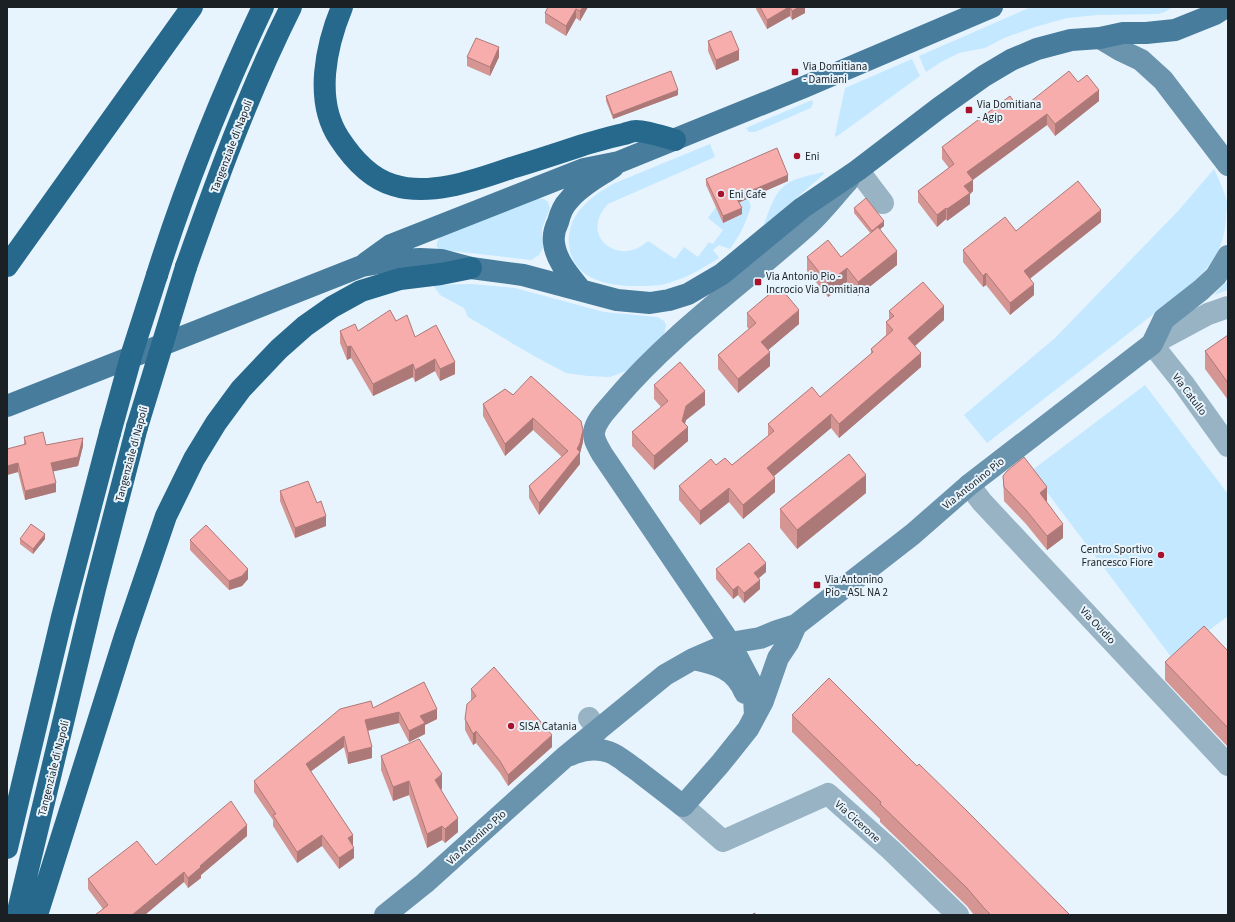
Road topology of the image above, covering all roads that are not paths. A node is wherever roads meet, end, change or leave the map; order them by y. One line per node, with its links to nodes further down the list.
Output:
1 (192, 7): 16 (highway)
2 (263, 7): 34 (highway, bridge)
3 (291, 7): 35 (highway, Tangenziale di Napoli, bridge)
4 (342, 7): 10 (highway)
5 (992, 7): 10 (main road)
6 (1189, 7): 8 (main road)
7 (1226, 7): 8 (main road)
8 (1175, 30): 9 (main road)
9 (1100, 38): 12 (street); 13 (main road)
10 (674, 140): 11 (main road)
11 (619, 162): 17 (main road); 19 (main road)
12 (1228, 165)
13 (858, 170): 14 (street); 19 (main road); 26 (street)
14 (883, 203)
15 (1228, 256): 21 (street, Via Antonino Pio)
16 (7, 266)
17 (362, 266): 18 (main road); 22 (main road)
18 (470, 268): 19 (main road); 36 (highway)
19 (581, 290)
20 (1228, 307): 21 (street, Via Antonino Pio)
21 (1152, 344): 23 (street, Via Catullo); 24 (street, Via Antonino Pio)
22 (7, 406)
23 (1228, 446)
24 (969, 485): 25 (street, Via Antonino Pio); 32 (street, Via Ovidio)
25 (796, 625): 26 (street, Via Antonino Pio); 29 (street, Via Antonino Pio)
26 (730, 643): 27 (street, Via Antonino Pio); 29 (street)
27 (693, 659): 28 (street, Via Antonino Pio); 29 (street)
28 (620, 711): 30 (street, Via Antonino Pio); 31 (street, Via Antonino Pio)
29 (755, 716): 33 (street, Via Antonino Pio)
30 (566, 756): 31 (street, Via Antonino Pio); 37 (street, Via Antonino Pio)
31 (621, 759): 33 (street, Via Antonino Pio)
32 (1228, 764)
33 (683, 806): 38 (street, Via Cicerone)
34 (7, 848)
35 (17, 915)
36 (37, 915)
37 (385, 915)
38 (958, 915)

